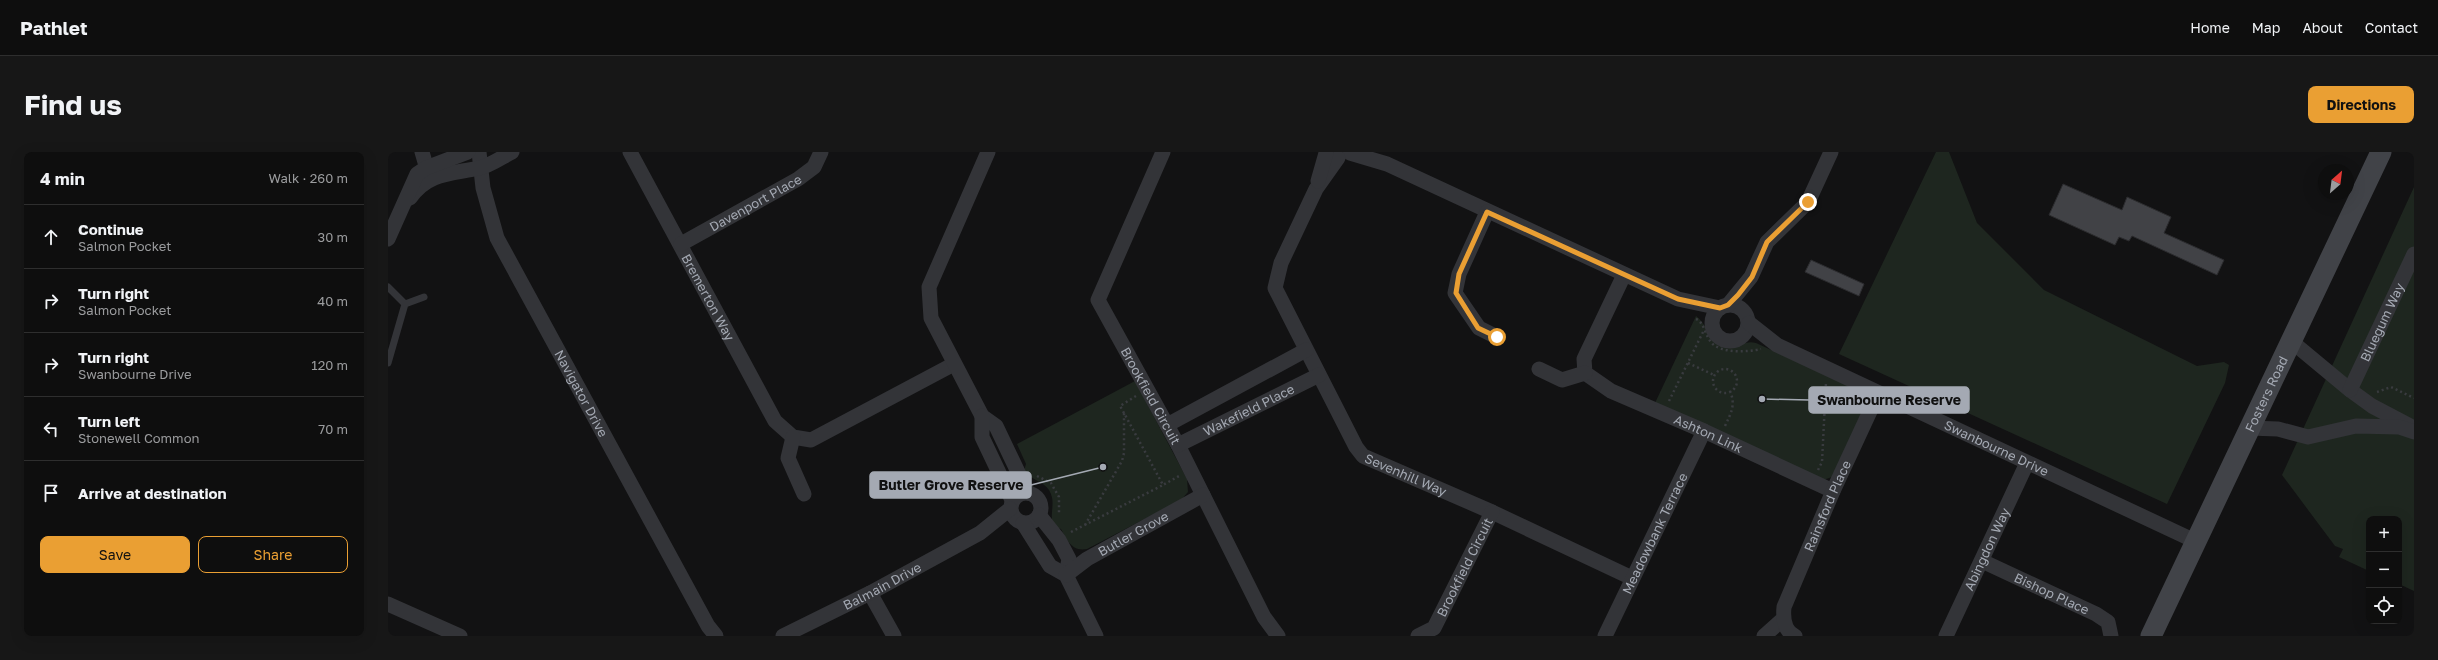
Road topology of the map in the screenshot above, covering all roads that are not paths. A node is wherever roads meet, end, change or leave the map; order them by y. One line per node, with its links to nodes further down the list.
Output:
1 (422, 152): 15 (street)
2 (468, 152): 15 (street)
3 (479, 152): 14 (street, Navigator Drive)
4 (512, 152): 14 (street)
5 (630, 152): 18 (street, Bremerton Way)
6 (820, 152): 18 (street, Davenport Place)
7 (988, 152): 33 (street)
8 (1163, 152): 40 (street, Brookfield Circuit)
9 (1370, 152): 13 (street)
10 (1831, 152): 21 (street)
11 (2382, 152): 30 (main road, Fosters Road)
12 (1338, 154): 13 (street); 31 (street, Sevenhill Way)
13 (1387, 164): 16 (street)
14 (480, 168): 15 (street); 62 (street, Navigator Drive)
15 (428, 173): 17 (street)
16 (1487, 212): 20 (street); 29 (street)
17 (388, 239)
18 (681, 244): 45 (street, Bremerton Way)
19 (2414, 254): 37 (street, Bluegum Way)
20 (1624, 274): 24 (street); 35 (street)
21 (1752, 277): 26 (street); 27 (street)
22 (388, 287): 25 (lane)
23 (424, 297): 25 (lane)
24 (1678, 299): 26 (street); 28 (street)
25 (405, 304): 32 (lane)
26 (1724, 306): 27 (street); 28 (street)
27 (1746, 324): 28 (street); 38 (street, Swanbourne Drive)
28 (1708, 326)
29 (1497, 337)
30 (2291, 341): 37 (street); 41 (main road, Fosters Road)
31 (1306, 350): 36 (street, Sevenhill Way); 40 (street, Wakefield Place)
32 (388, 363)
33 (954, 364): 39 (street); 45 (street)
34 (1539, 369): 35 (street)
35 (1586, 373): 43 (street, Ashton Link)
36 (1319, 375): 46 (street, Wakefield Place); 52 (street, Sevenhill Way)
37 (2350, 390): 42 (street)
38 (1878, 394): 47 (street, Swanbourne Drive); 48 (street, Rainsford Place)
39 (982, 416): 49 (street); 53 (street)
40 (1167, 425): 46 (street, Brookfield Circuit)
41 (2249, 428): 44 (street); 55 (main road, Fosters Road)
42 (2414, 428)
43 (1704, 431): 48 (street, Ashton Link); 58 (street, Meadowbank Terrace)
44 (2414, 432)
45 (793, 438): 50 (street)
46 (1178, 445): 51 (street, Brookfield Circuit)
47 (2027, 463): 55 (street, Swanbourne Drive); 56 (street, Abingdon Way)
48 (1833, 491): 61 (street, Rainsford Place)
49 (1028, 493): 53 (street); 54 (street)
50 (804, 494)
51 (1203, 495): 57 (street, Butler Grove); 67 (street, Brookfield Circuit)
52 (1492, 512): 58 (street, Sevenhill Way); 68 (street, Brookfield Circuit)
53 (1016, 513): 54 (street); 57 (street); 59 (street, Balmain Drive)
54 (1039, 515): 57 (street)
55 (2195, 541): 74 (main road, Fosters Road)
56 (1982, 561): 72 (street, Abingdon Way); 73 (street, Bishop Place)
57 (1066, 575): 66 (street)
58 (1632, 578): 69 (street, Meadowbank Terrace)
59 (870, 593): 64 (street, Balmain Drive); 65 (street)
60 (388, 604): 63 (street)
61 (1783, 619): 70 (street); 71 (street)
62 (711, 633)
63 (460, 636)
64 (783, 636)
65 (894, 636)
66 (1096, 636)
67 (1278, 636)
68 (1418, 636)
69 (1605, 636)
70 (1764, 636)
71 (1795, 636)
72 (1946, 636)
73 (2111, 636)
74 (2151, 636)

